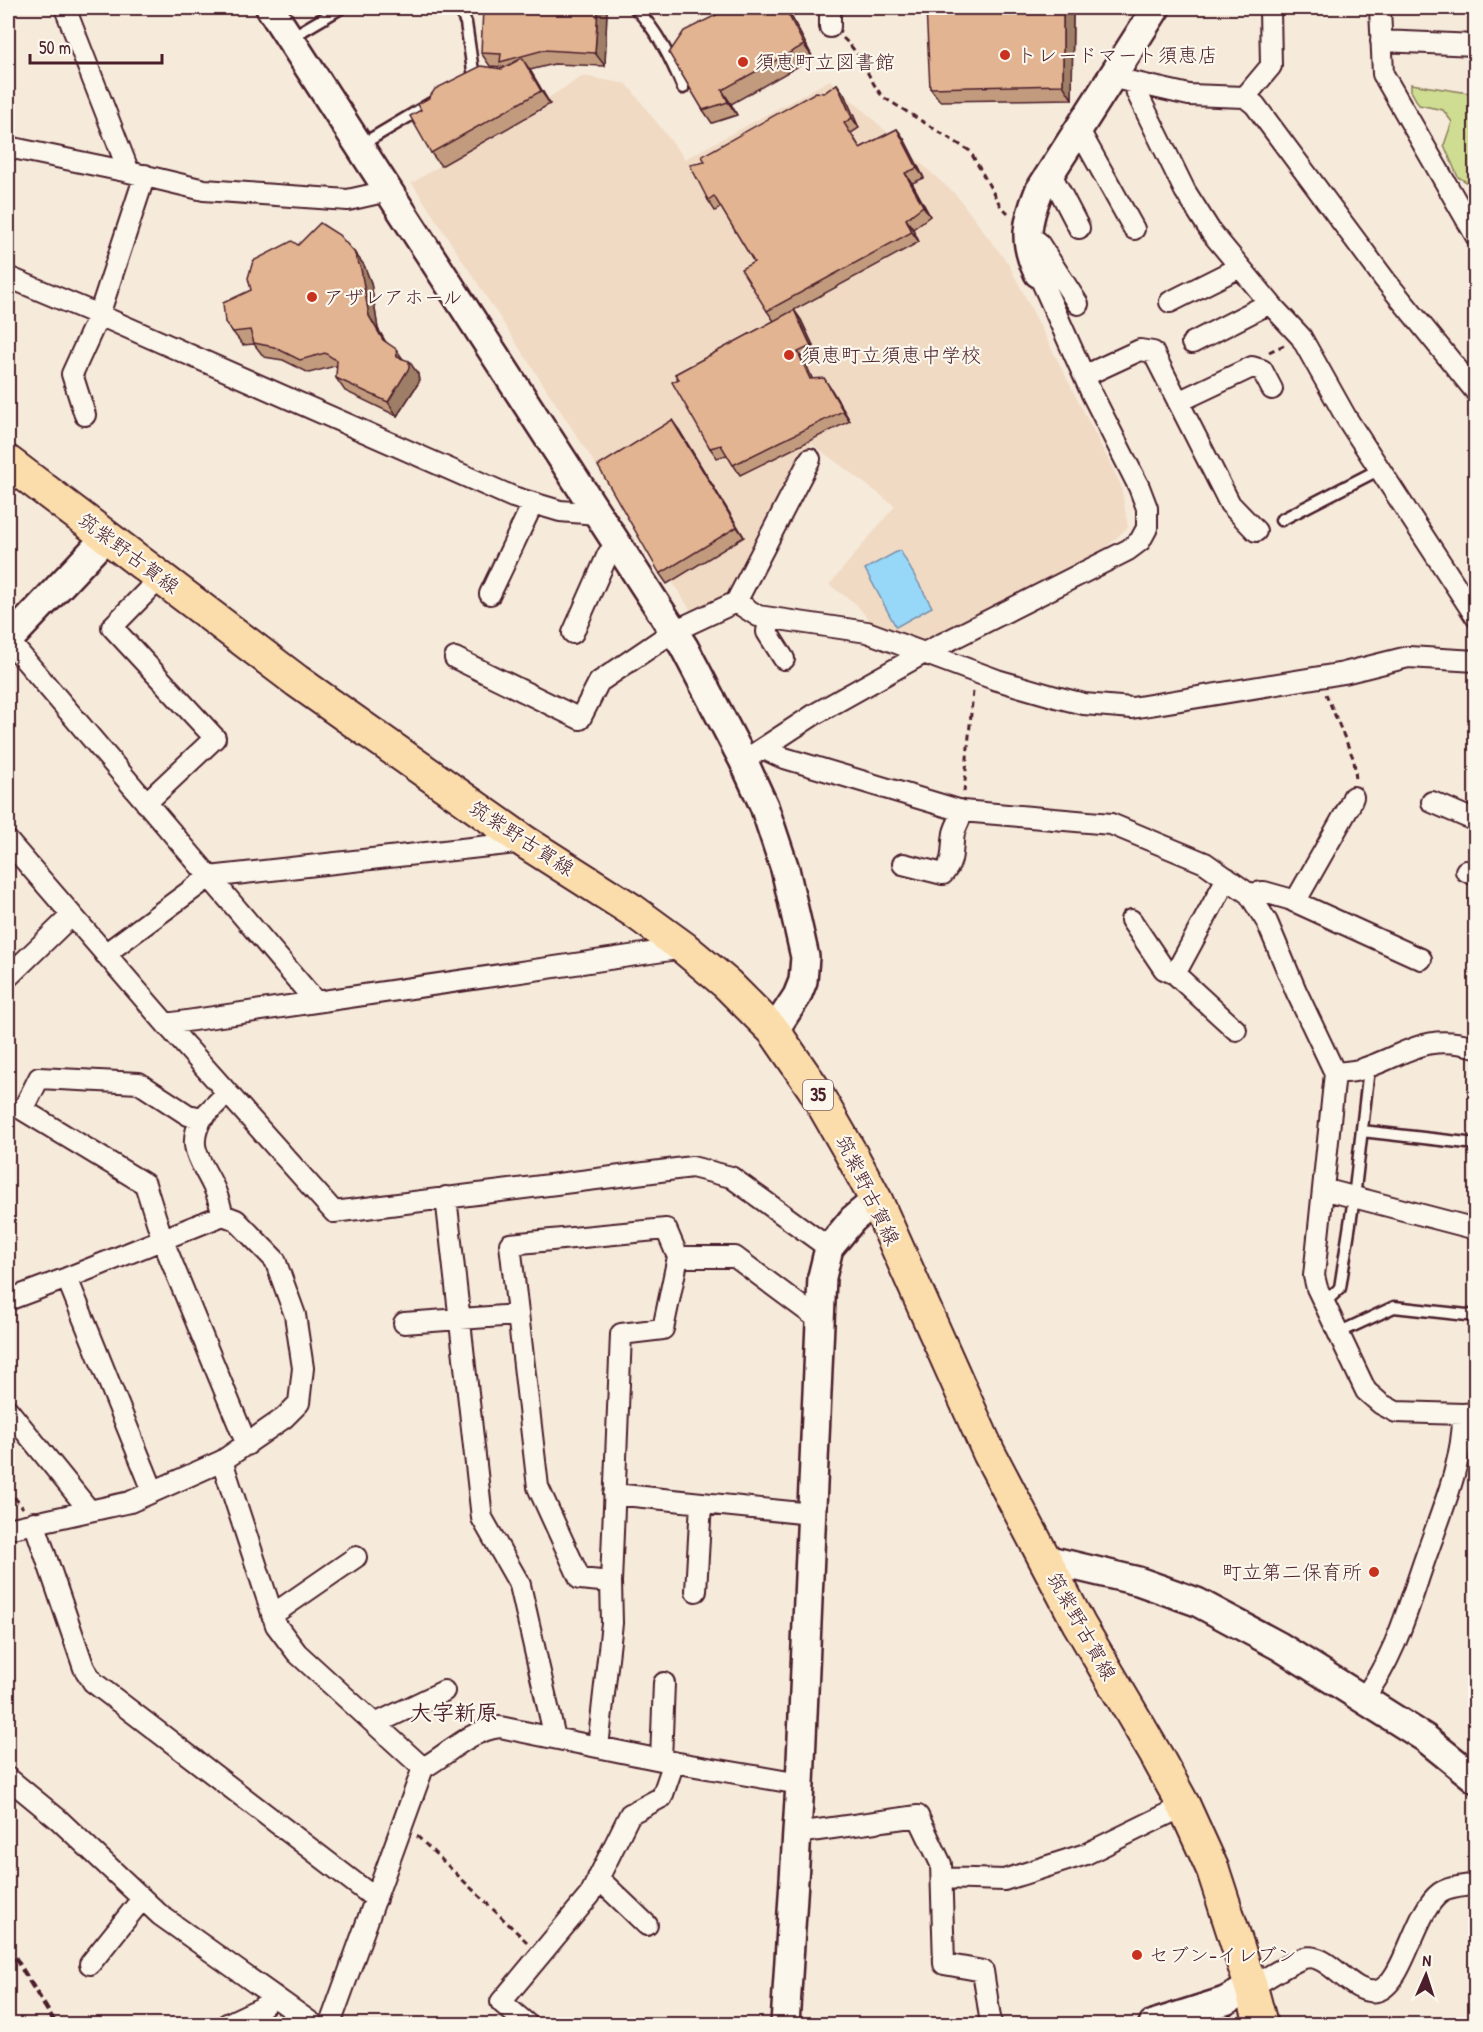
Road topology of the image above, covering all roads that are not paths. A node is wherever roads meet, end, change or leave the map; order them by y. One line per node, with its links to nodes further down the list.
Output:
1 (65, 8): 22 (street)
2 (270, 8): 11 (street)
3 (341, 8): 11 (lane)
4 (459, 8): 15 (lane)
5 (635, 8): 16 (lane)
6 (830, 8): 10 (street)
7 (1156, 8): 14 (street)
8 (1270, 8): 18 (street)
9 (1380, 8): 12 (street)
10 (830, 27)
11 (290, 38): 21 (street)
12 (1381, 41): 13 (street); 28 (street)
13 (1476, 45)
14 (1124, 80): 18 (street); 19 (street); 29 (street)
15 (465, 84)
16 (682, 88)
17 (445, 95): 21 (lane)
18 (1245, 97): 39 (street)
19 (1079, 130): 23 (street); 26 (street)
20 (8, 147): 22 (street)
21 (359, 147): 24 (street)
22 (137, 173): 24 (street); 35 (street)
23 (1051, 174): 25 (street); 27 (street)
24 (388, 191): 46 (street)
25 (1079, 228)
26 (1134, 229)
27 (1028, 232): 30 (street); 34 (street)
28 (1476, 236)
29 (1240, 267): 32 (street); 33 (street)
30 (1038, 273): 37 (street)
31 (8, 277): 35 (street)
32 (1170, 302)
33 (1270, 303): 36 (street); 44 (street)
34 (1078, 304)
35 (99, 315): 41 (street); 45 (street)
36 (1192, 343)
37 (1084, 376): 40 (street); 59 (street)
38 (1272, 389): 40 (street)
39 (1476, 392)
40 (1178, 402): 48 (street)
41 (85, 415)
42 (810, 459): 53 (street)
43 (8, 462): 49 (main road, 筑紫野古賀線 / 35)
44 (1380, 469): 47 (lane); 55 (street)
45 (533, 503): 46 (street); 52 (street)
46 (597, 514): 50 (street)
47 (1281, 520)
48 (1256, 531)
49 (107, 536): 51 (main road, 筑紫野古賀線 / 35); 58 (street)
50 (619, 547): 56 (street); 57 (street)
51 (161, 577): 66 (street); 70 (main road, 筑紫野古賀線 / 35)
52 (490, 594)
53 (736, 602): 54 (street); 56 (street)
54 (769, 618): 59 (street); 61 (street)
55 (1476, 618)
56 (674, 631): 60 (street); 63 (street)
57 (573, 633)
58 (8, 640): 66 (street)
59 (924, 653): 62 (street); 63 (street)
60 (455, 658)
61 (784, 659)
62 (1476, 661)
63 (754, 755): 67 (street); 85 (street)
64 (1353, 797): 75 (street)
65 (1432, 802): 68 (street)
66 (146, 803): 72 (street)
67 (962, 810): 71 (street); 73 (street)
68 (1476, 821)
69 (8, 842): 76 (street)
70 (525, 842): 72 (street); 78 (main road, 筑紫野古賀線 / 35)
71 (903, 864)
72 (209, 877): 79 (street); 83 (street)
73 (1227, 878): 74 (street); 81 (street)
74 (1249, 894): 75 (street); 89 (street)
75 (1295, 902): 80 (street)
76 (72, 915): 79 (street); 82 (street)
77 (1131, 920): 81 (street)
78 (684, 948): 83 (street); 85 (main road, 筑紫野古賀線 / 35)
79 (105, 954): 84 (street)
80 (1421, 959)
81 (1175, 974): 86 (street)
82 (8, 977)
83 (316, 1002): 84 (street)
84 (166, 1024): 90 (street)
85 (774, 1030): 97 (main road, 筑紫野古賀線 / 35)
86 (1236, 1030)
87 (1475, 1046): 88 (street)
88 (1365, 1067): 89 (street); 92 (lane)
89 (1335, 1073): 94 (street)
90 (227, 1093): 91 (street); 95 (street)
91 (202, 1118): 98 (street); 100 (street)
92 (1362, 1131): 93 (lane); 96 (lane)
93 (1476, 1144)
94 (1323, 1190): 96 (street); 105 (street)
95 (447, 1197): 101 (street); 109 (street)
96 (1354, 1198): 99 (street); 105 (lane)
97 (876, 1200): 101 (street); 124 (main road, 筑紫野古賀線 / 35)
98 (223, 1215): 100 (street); 114 (street)
99 (1476, 1229)
100 (163, 1240): 103 (street); 114 (street)
101 (829, 1248): 120 (street)
102 (678, 1257): 106 (street); 107 (street); 117 (street)
103 (67, 1278): 104 (street); 116 (street)
104 (8, 1300)
105 (1324, 1304): 111 (street)
106 (518, 1315): 109 (street); 125 (street)
107 (814, 1316)
108 (1476, 1316): 111 (lane)
109 (459, 1320): 110 (street); 132 (street)
110 (404, 1323)
111 (1338, 1333): 113 (street)
112 (8, 1410): 119 (street)
113 (1469, 1414): 130 (street)
114 (247, 1445): 115 (street)
115 (222, 1461): 116 (street); 127 (street)
116 (153, 1491): 119 (street)
117 (614, 1494): 118 (street); 125 (street)
118 (701, 1503): 120 (street); 126 (street)
119 (89, 1510): 121 (street)
120 (811, 1514): 138 (street)
121 (34, 1522): 122 (street); 145 (street)
122 (8, 1529)
123 (356, 1557): 127 (street)
124 (1045, 1559): 130 (street); 139 (main road, 筑紫野古賀線 / 35)
125 (611, 1582): 133 (street)
126 (696, 1591)
127 (272, 1615): 131 (street)
128 (664, 1683): 134 (street)
129 (444, 1691): 131 (street)
130 (1363, 1698): 137 (street)
131 (375, 1724): 135 (street)
132 (555, 1738): 133 (street); 135 (street)
133 (598, 1747): 134 (street)
134 (668, 1761): 138 (street); 141 (street)
135 (423, 1768): 145 (street)
136 (8, 1778): 144 (street)
137 (1476, 1779)
138 (800, 1784): 140 (street)
139 (1184, 1806): 142 (street); 148 (main road, 筑紫野古賀線 / 35)
140 (797, 1833): 142 (street); 154 (street)
141 (598, 1878): 146 (street); 153 (street)
142 (942, 1878): 155 (street)
143 (1476, 1884): 148 (street)
144 (142, 1899): 147 (street); 149 (street)
145 (376, 1899): 152 (street)
146 (647, 1925)
147 (90, 1964)
148 (1251, 1987): 156 (street); 157 (main road, 筑紫野古賀線 / 35)
149 (273, 1996): 150 (street); 151 (street)
150 (227, 2025)
151 (313, 2025)
152 (330, 2025)
153 (527, 2025)
154 (785, 2025)
155 (991, 2025)
156 (1153, 2025)
157 (1261, 2025)

